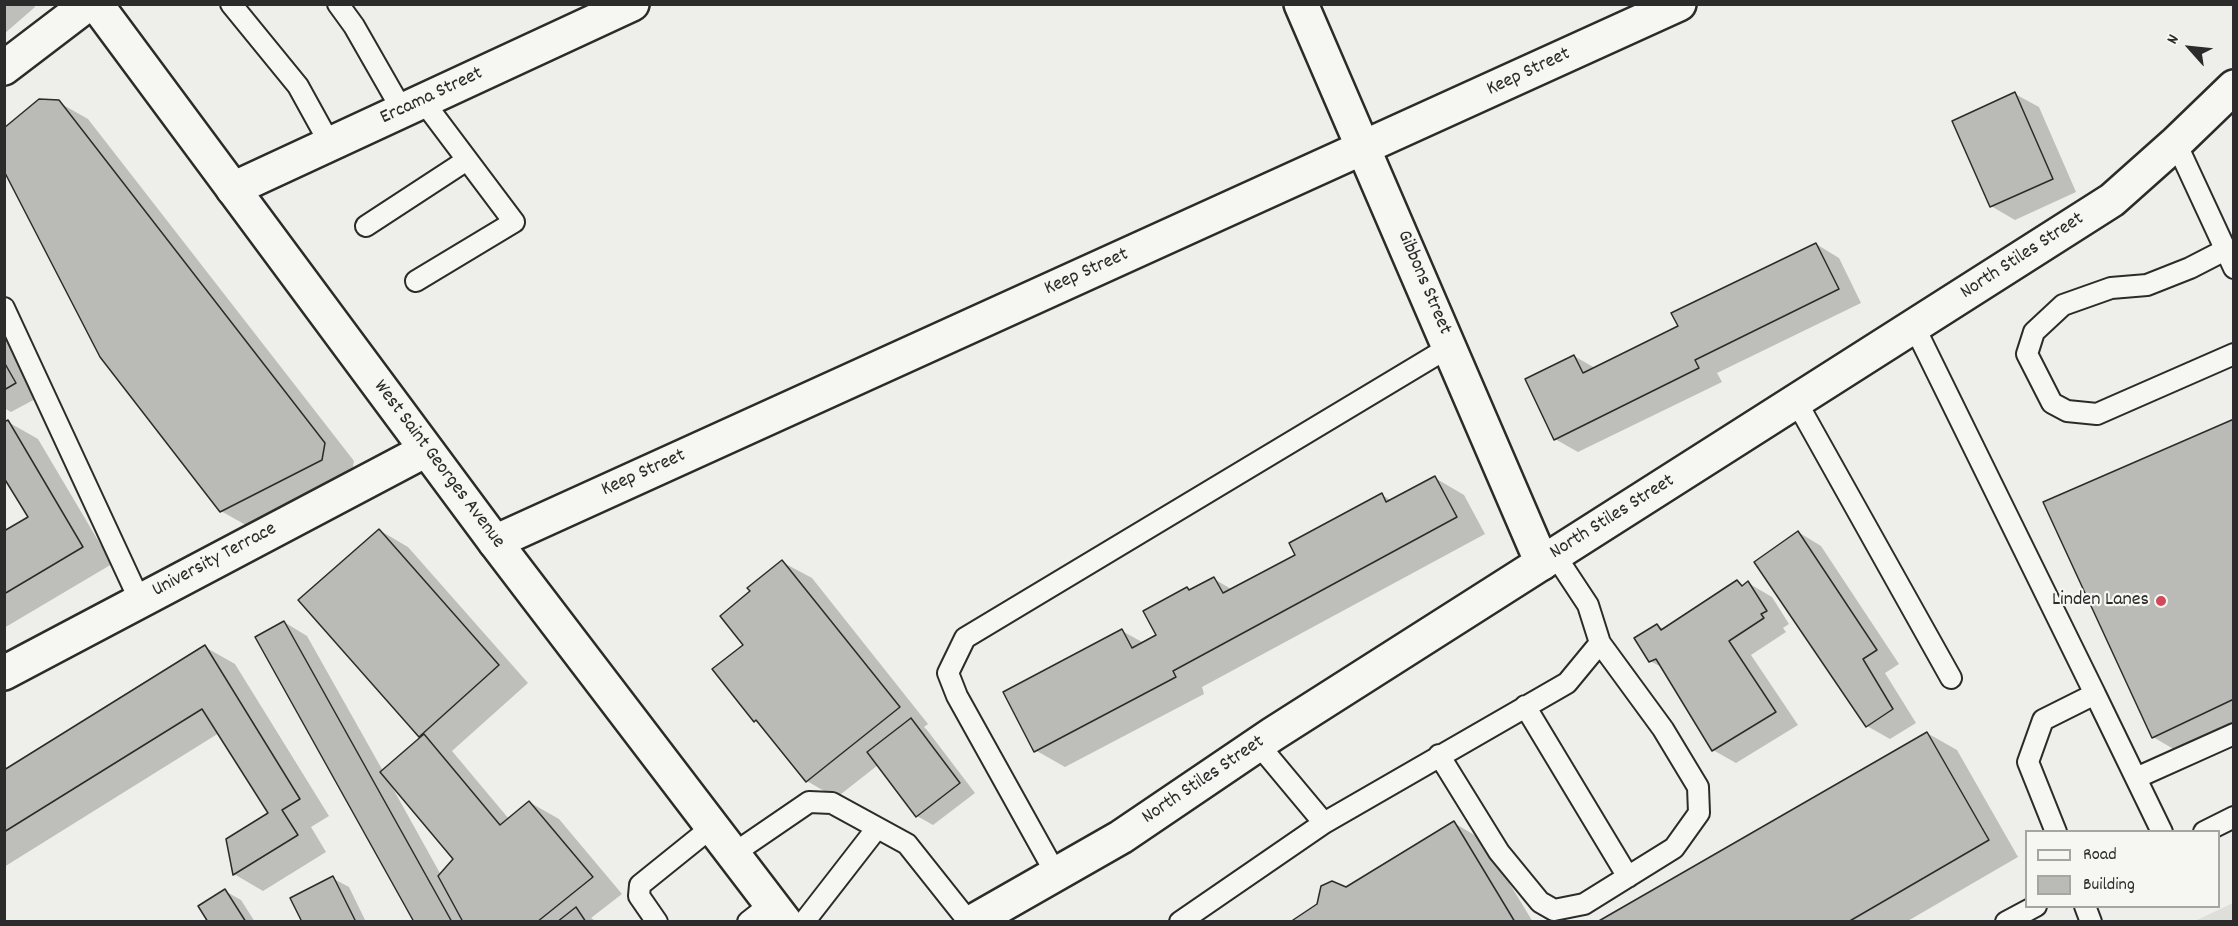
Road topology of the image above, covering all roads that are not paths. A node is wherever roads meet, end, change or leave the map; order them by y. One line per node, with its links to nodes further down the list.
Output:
1 (88, 4): 8 (street)
2 (96, 4): 15 (street, West Saint Georges Avenue)
3 (231, 4): 12 (lane)
4 (338, 4): 10 (lane)
5 (632, 4): 10 (street, Ercama Street)
6 (1301, 4): 13 (street, Gibbons Street)
7 (1678, 4): 13 (street, Keep Street)
8 (4, 68)
9 (2234, 87): 11 (street, North Stiles Street)
10 (412, 106): 12 (street, Ercama Street); 14 (lane)
11 (2176, 143): 17 (lane); 21 (street, North Stiles Street)
12 (330, 144): 15 (street, Ercama Street)
13 (1364, 148): 22 (street, Gibbons Street); 26 (street, Keep Street)
14 (467, 160): 16 (lane); 19 (lane)
15 (233, 189): 25 (street, West Saint Georges Avenue)
16 (366, 226)
17 (2225, 249): 18 (lane); 23 (lane)
18 (2234, 268)
19 (416, 281)
20 (4, 308): 28 (lane)
21 (1914, 326): 24 (street, North Stiles Street); 32 (lane)
22 (1451, 346): 27 (street, Gibbons Street); 46 (lane)
23 (2234, 354)
24 (1796, 401): 27 (street, North Stiles Street); 31 (lane)
25 (426, 450): 26 (street, West Saint Georges Avenue); 28 (street, University Terrace)
26 (495, 542): 40 (street, West Saint Georges Avenue)
27 (1548, 559): 29 (lane); 35 (street, North Stiles Street)
28 (140, 601): 30 (street, University Terrace)
29 (1600, 643): 33 (lane); 47 (lane)
30 (4, 673)
31 (1951, 678)
32 (2095, 694): 37 (lane); 42 (lane)
33 (1525, 706): 36 (lane); 47 (lane)
34 (2234, 734): 37 (lane)
35 (1258, 744): 39 (lane); 46 (street, North Stiles Street)
36 (1439, 755): 39 (lane); 47 (lane)
37 (2136, 778): 43 (lane)
38 (2234, 818): 44 (lane)
39 (1324, 823): 53 (lane)
40 (712, 827): 45 (street, West Saint Georges Avenue); 50 (lane)
41 (877, 828): 45 (lane); 51 (lane); 52 (lane)
42 (2056, 830)
43 (2162, 830)
44 (2206, 830)
45 (733, 854): 49 (street, West Saint Georges Avenue)
46 (1056, 874): 52 (street, North Stiles Street)
47 (1628, 877)
48 (2032, 908): 54 (lane)
49 (768, 916)
50 (657, 921)
51 (804, 921)
52 (971, 921)
53 (1180, 921)
54 (2006, 921)

